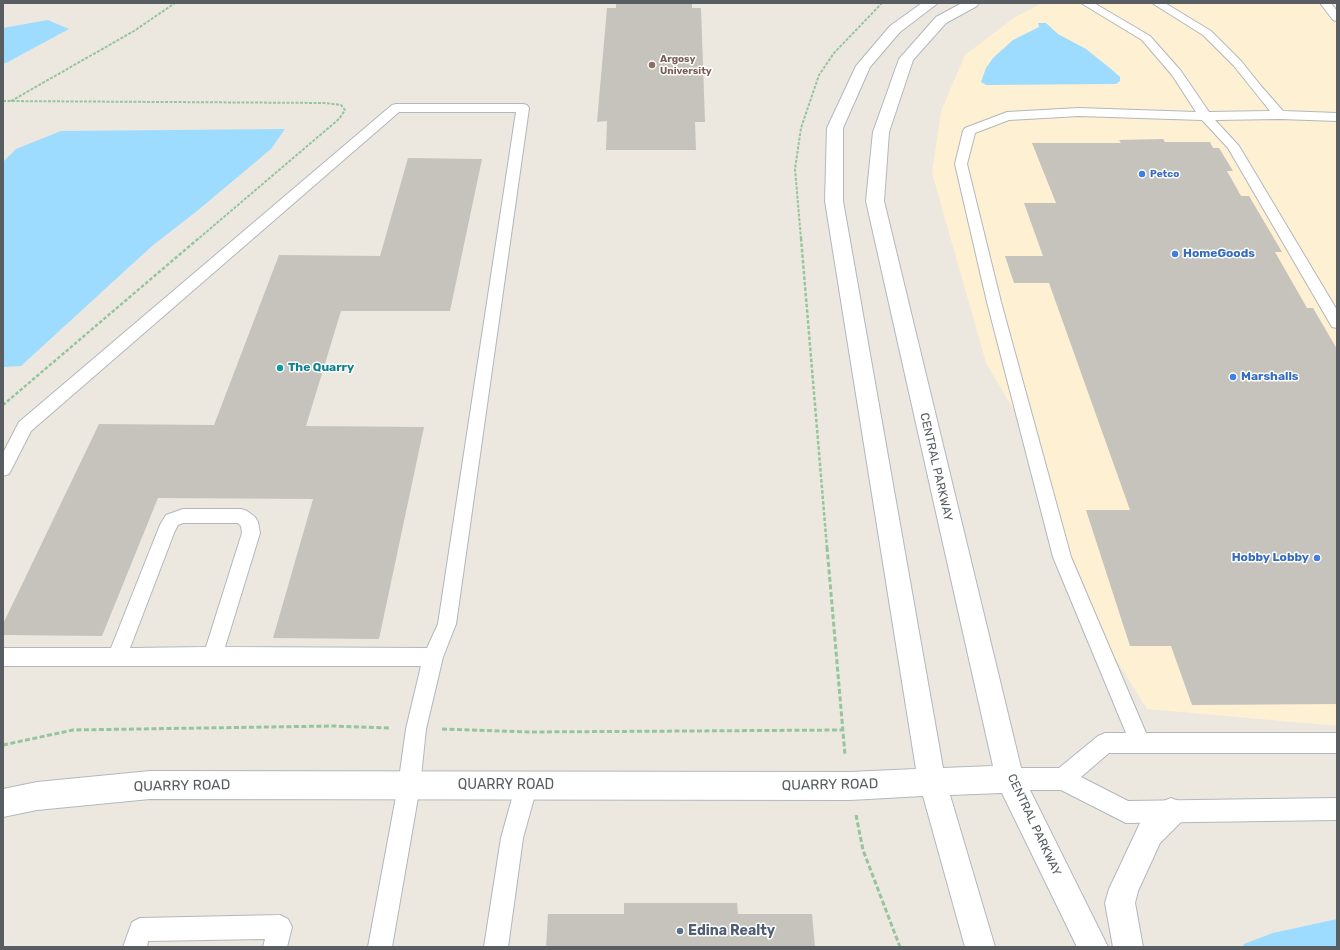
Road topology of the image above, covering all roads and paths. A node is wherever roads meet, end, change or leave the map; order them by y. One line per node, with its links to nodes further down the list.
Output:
1 (175, 3): 10 (path)
2 (882, 3): 28 (path)
3 (931, 3): 25 (street)
4 (972, 3): 23 (street, CENTRAL PARKWAY)
5 (1086, 3): 12 (lane)
6 (1157, 3): 11 (lane)
7 (1325, 3): 8 (lane)
8 (1337, 18)
9 (3, 101): 10 (path)
10 (11, 101): 15 (path)
11 (1280, 115): 12 (lane); 13 (lane)
12 (1205, 116): 14 (lane); 21 (lane)
13 (1337, 117)
14 (1337, 323)
15 (3, 405)
16 (3, 469): 20 (lane)
17 (117, 656): 18 (lane); 18 (lane); 19 (lane)
18 (213, 656): 20 (lane)
19 (3, 657)
20 (433, 658): 27 (lane)
21 (1140, 743): 22 (lane); 24 (lane)
22 (1337, 743)
23 (1010, 779): 24 (lane); 25 (street, QUARRY ROAD); 38 (street, CENTRAL PARKWAY)
24 (1063, 779): 31 (lane)
25 (932, 781): 28 (street, QUARRY ROAD); 37 (street)
26 (527, 784): 27 (street, QUARRY ROAD); 28 (street, QUARRY ROAD); 35 (lane)
27 (409, 786): 29 (street, QUARRY ROAD); 34 (lane)
28 (850, 786): 36 (path)
29 (3, 803)
30 (1337, 809): 31 (lane)
31 (1171, 812): 39 (street)
32 (135, 947): 33 (lane)
33 (275, 947)
34 (380, 947)
35 (496, 947)
36 (900, 947)
37 (980, 947)
38 (1093, 947)
39 (1128, 947)

